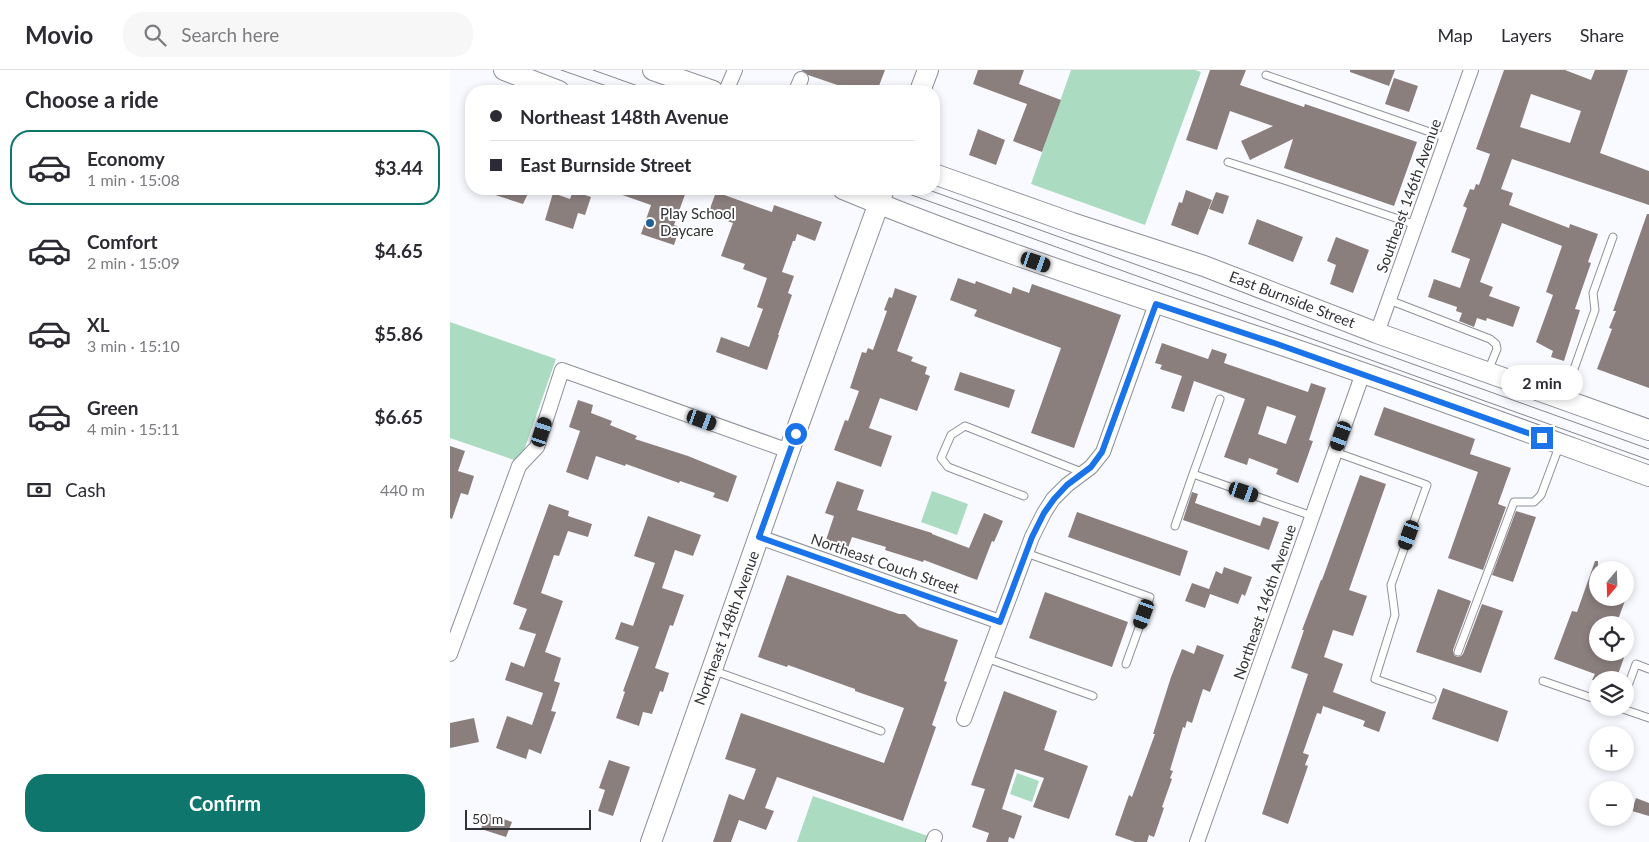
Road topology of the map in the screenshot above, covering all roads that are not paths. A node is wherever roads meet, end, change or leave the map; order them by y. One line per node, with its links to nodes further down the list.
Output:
1 (504, 70): 7 (street)
2 (653, 70): 8 (street)
3 (735, 70): 9 (street)
4 (928, 70): 10 (street)
5 (1471, 70): 11 (street, Southeast 146th Avenue)
6 (1266, 75): 11 (lane)
7 (543, 85)
8 (696, 85)
9 (729, 85)
10 (922, 85)
11 (1447, 138): 15 (street, Southeast 146th Avenue)
12 (1228, 162): 15 (lane)
13 (940, 176): 19 (street, East Burnside Street)
14 (882, 196): 18 (street); 26 (street, Northeast 148th Avenue)
15 (1416, 225): 17 (street, Southeast 146th Avenue)
16 (1613, 236): 23 (lane)
17 (1389, 300): 19 (street, Southeast 146th Avenue); 20 (lane)
18 (1156, 304): 21 (street); 28 (street)
19 (1377, 333): 20 (street, East Burnside Street)
20 (1488, 372): 23 (street, East Burnside Street)
21 (1363, 373): 25 (street); 27 (street, Northeast 146th Avenue)
22 (1220, 399): 29 (lane)
23 (1563, 399): 24 (street, East Burnside Street)
24 (1649, 430)
25 (1561, 444): 30 (street); 37 (lane)
26 (789, 451): 34 (street, Northeast 148th Avenue); 38 (street)
27 (1335, 452): 32 (street, Northeast 146th Avenue); 47 (lane)
28 (1084, 473): 31 (lane); 35 (street)
29 (1193, 474): 32 (lane); 33 (lane)
30 (1649, 476)
31 (1024, 496)
32 (1312, 516): 53 (street, Northeast 146th Avenue)
33 (1175, 526)
34 (759, 537): 36 (street, Northeast Couch Street); 42 (street, Northeast 148th Avenue)
35 (1026, 553): 36 (street); 40 (lane)
36 (1000, 622): 39 (street)
37 (1458, 652)
38 (450, 654)
39 (986, 658): 45 (lane); 50 (street)
40 (1126, 664)
41 (1649, 669): 43 (lane)
42 (712, 670): 51 (lane); 52 (street, Northeast 148th Avenue)
43 (1633, 671)
44 (1543, 681): 46 (lane)
45 (1093, 696)
46 (1589, 697)
47 (1432, 699)
48 (1634, 713): 49 (lane)
49 (1649, 718)
50 (964, 719)
51 (881, 731)
52 (651, 842)
53 (1197, 842)

